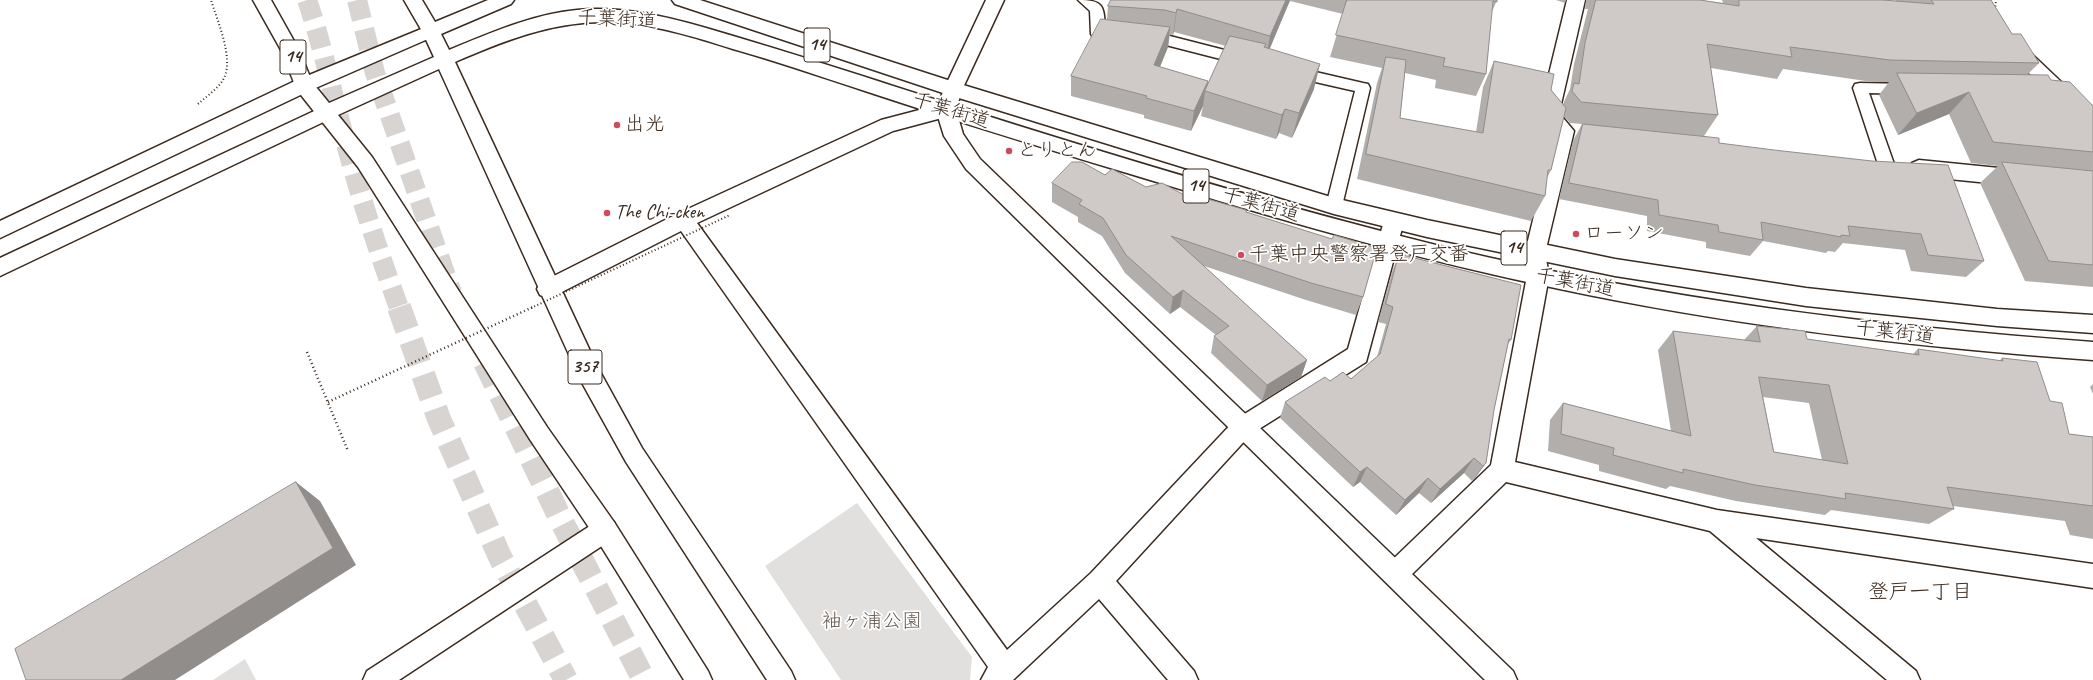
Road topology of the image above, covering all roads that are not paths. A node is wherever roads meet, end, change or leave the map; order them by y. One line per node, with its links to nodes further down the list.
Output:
1 (262, 0): 13 (main road, 14)
2 (413, 0): 9 (main road)
3 (505, 0): 9 (main road)
4 (681, 0): 14 (main road, 千葉街道 / 14)
5 (995, 0): 14 (main road)
6 (1085, 0): 11 (lane)
7 (1576, 0): 27 (main road)
8 (1993, 28): 17 (main road)
9 (431, 31): 10 (main road, 357); 13 (main road)
10 (444, 59): 18 (main road, 千葉街道 / 14); 19 (main road, 千葉街道 / 14); 30 (main road, 357)
11 (1260, 64)
12 (1282, 69): 23 (lane)
13 (304, 85): 19 (main road, 14); 25 (main road)
14 (953, 89): 18 (main road); 23 (main road, 千葉街道 / 14)
15 (1924, 89): 21 (lane)
16 (2036, 90): 17 (lane)
17 (2060, 91): 20 (main road)
18 (946, 110): 24 (main road); 26 (main road, 千葉街道 / 14); 33 (main road)
19 (327, 112): 28 (main road, 千葉街道); 36 (main road)
20 (2093, 123)
21 (1878, 163): 22 (main road)
22 (2039, 180)
23 (1334, 206): 26 (main road, 千葉街道 / 14)
24 (684, 220): 30 (main road); 40 (main road)
25 (0, 230)
26 (1391, 231): 27 (main road, 千葉街道 / 14); 29 (main road, 千葉街道 / 14); 33 (main road)
27 (1536, 253): 29 (main road); 31 (main road, 千葉街道 / 14)
28 (0, 268)
29 (1538, 276): 32 (main road, 千葉街道 / 14); 34 (main road)
30 (548, 289): 43 (main road, 357)
31 (2093, 324)
32 (2093, 351)
33 (1243, 428): 37 (main road); 39 (main road)
34 (1502, 470): 35 (main road); 37 (main road)
35 (1717, 520): 38 (main road); 46 (main road)
36 (605, 530): 41 (main road); 42 (main road)
37 (1396, 573): 45 (main road)
38 (2093, 576)
39 (1100, 581): 40 (main road); 44 (main road)
40 (999, 674)
41 (376, 680)
42 (699, 680)
43 (782, 680)
44 (1185, 680)
45 (1504, 680)
46 (1907, 680)

